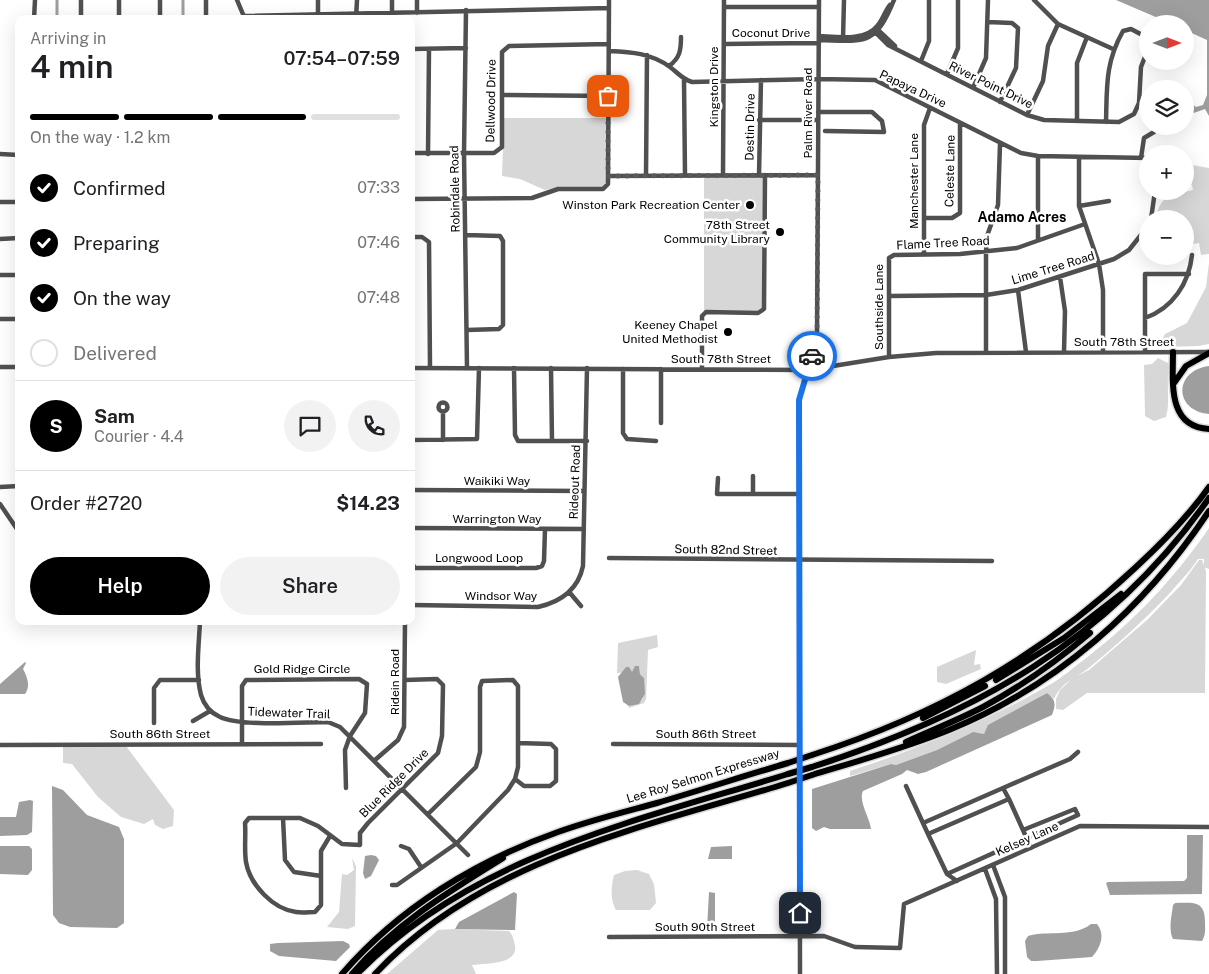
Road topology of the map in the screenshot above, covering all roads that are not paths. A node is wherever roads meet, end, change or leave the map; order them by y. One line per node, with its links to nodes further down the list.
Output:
1 (35, 0): 28 (street)
2 (81, 0): 29 (street)
3 (119, 0): 30 (street)
4 (160, 0): 31 (street)
5 (206, 0): 32 (street)
6 (237, 0): 33 (street)
7 (318, 0): 27 (street)
8 (357, 0): 25 (street)
9 (392, 0): 24 (street)
10 (417, 0): 26 (street)
11 (609, 0): 22 (street)
12 (724, 0): 20 (street, Kingston Drive)
13 (819, 0): 21 (street, Palm River Road)
14 (844, 0): 41 (street)
15 (894, 0): 37 (street)
16 (929, 0): 51 (street)
17 (958, 0): 54 (street)
18 (988, 0): 35 (street)
19 (1034, 0): 36 (street)
20 (724, 7): 21 (street); 44 (street, Kingston Drive)
21 (819, 7): 42 (street, Palm River Road)
22 (609, 8): 23 (street); 43 (street)
23 (466, 10): 26 (street); 45 (street, Robindale Road)
24 (392, 12): 25 (street); 26 (street)
25 (356, 13): 27 (street)
26 (417, 13)
27 (318, 14): 34 (street)
28 (34, 15)
29 (81, 15)
30 (119, 15)
31 (160, 15)
32 (206, 15)
33 (244, 15)
34 (300, 15)
35 (988, 22): 59 (street); 62 (street)
36 (1058, 24): 40 (street); 65 (street)
37 (875, 30): 41 (street, Coconut Drive); 51 (street, River Point Drive)
38 (1139, 33): 48 (street)
39 (681, 37): 52 (street)
40 (1087, 37): 48 (street); 68 (street)
41 (843, 39): 42 (street, Coconut Drive)
42 (819, 40): 44 (street, Coconut Drive); 55 (street, Palm River Road)
43 (609, 44): 49 (street); 60 (street, Dellwood Drive)
44 (724, 44): 58 (street, Kingston Drive)
45 (466, 48): 47 (street); 76 (street, Robindale Road)
46 (415, 49): 47 (street)
47 (429, 49): 79 (street)
48 (1113, 49): 69 (street)
49 (609, 51): 50 (street); 61 (street)
50 (647, 55): 52 (street); 83 (street)
51 (921, 61): 54 (street, River Point Drive)
52 (669, 66): 56 (street)
53 (1141, 70): 69 (street, River Point Drive)
54 (947, 74): 59 (street, River Point Drive)
55 (818, 78): 57 (street, Papaya Drive); 63 (street, Papaya Drive); 64 (street, Palm River Road)
56 (684, 80): 58 (street, Papaya Drive); 84 (street)
57 (761, 80): 58 (street, Papaya Drive); 66 (street, Destin Drive)
58 (723, 82): 85 (street, Kingston Drive)
59 (974, 88): 62 (street, River Point Drive)
60 (502, 94): 61 (street); 76 (street, Dellwood Drive)
61 (608, 96): 88 (street)
62 (1000, 102): 65 (street, River Point Drive)
63 (930, 108): 70 (street, Papaya Drive); 95 (street, Manchester Lane)
64 (818, 112): 67 (street, Palm River Road); 71 (street)
65 (1027, 115): 68 (street, River Point Drive)
66 (760, 120): 67 (street); 86 (street, Destin Drive)
67 (818, 120): 87 (street, Palm River Road)
68 (1077, 120): 69 (street, River Point Drive)
69 (1106, 122)
70 (960, 123): 73 (street, Papaya Drive); 95 (street, Celeste Lane)
71 (825, 131)
72 (1149, 135): 74 (street)
73 (1000, 144): 80 (street, Papaya Drive); 103 (street)
74 (1143, 145)
75 (415, 153): 79 (street)
76 (464, 153): 79 (street); 89 (street, Robindale Road)
77 (0, 154): 78 (street)
78 (15, 154)
79 (428, 154)
80 (1038, 156): 81 (street, Papaya Drive); 102 (street)
81 (1079, 158): 82 (street, Papaya Drive); 94 (street)
82 (1139, 158)
83 (646, 175): 84 (street); 88 (street)
84 (685, 175): 85 (street)
85 (723, 175): 86 (street)
86 (762, 175): 87 (street); 138 (street, Destin Drive)
87 (818, 175): 139 (street, Palm River Road)
88 (608, 176): 89 (street)
89 (466, 198): 90 (street); 97 (street, Robindale Road)
90 (415, 199)
91 (1109, 201): 94 (street)
92 (0, 202): 93 (street)
93 (15, 202)
94 (1079, 206): 96 (street)
95 (924, 218): 104 (street, Manchester Lane)
96 (1085, 224): 102 (street, Flame Tree Road); 106 (street)
97 (466, 235): 118 (street, Robindale Road); 118 (street)
98 (415, 237): 130 (street)
99 (1139, 237): 106 (street, Lime Tree Road)
100 (15, 238): 101 (street)
101 (0, 239)
102 (1038, 239): 103 (street, Flame Tree Road)
103 (986, 251): 104 (street, Flame Tree Road); 113 (street)
104 (924, 254): 105 (street, Flame Tree Road)
105 (888, 258): 114 (street, Southside Lane)
106 (1099, 264): 111 (street, Lime Tree Road); 121 (street)
107 (1190, 265): 108 (street)
108 (1189, 274): 115 (street); 115 (street)
109 (15, 275): 110 (street)
110 (0, 276)
111 (1060, 277): 112 (street, Lime Tree Road); 120 (street)
112 (1018, 290): 113 (street, Lime Tree Road); 119 (street)
113 (986, 295): 114 (street, Lime Tree Road); 125 (street)
114 (889, 296): 126 (street, Southside Lane)
115 (1146, 318): 122 (street)
116 (0, 319): 117 (street)
117 (15, 319)
118 (467, 330): 131 (street, Robindale Road)
119 (1026, 352): 120 (street, South 78th Street); 125 (street, South 78th Street)
120 (1064, 352): 121 (street, South 78th Street)
121 (1103, 352): 122 (street, South 78th Street)
122 (1145, 352): 123 (street, South 78th Street)
123 (1173, 352): 124 (street, South 78th Street); 140 (highway)
124 (1209, 352): 140 (highway)
125 (986, 353): 126 (street, South 78th Street)
126 (889, 357): 139 (street, South 78th Street)
127 (0, 367): 128 (street)
128 (15, 367)
129 (415, 368): 130 (street, South 78th Street)
130 (430, 368): 131 (street, South 78th Street)
131 (467, 368): 132 (street, South 78th Street)
132 (479, 368): 133 (street, South 78th Street); 145 (street)
133 (514, 368): 134 (street, South 78th Street); 146 (street)
134 (551, 368): 135 (street, South 78th Street); 146 (street)
135 (587, 368): 136 (street, South 78th Street); 147 (street, Rideout Road)
136 (623, 369): 137 (street, South 78th Street); 148 (street)
137 (661, 369): 138 (street, South 78th Street); 142 (street)
138 (702, 369): 139 (street, South 78th Street)
139 (808, 370): 157 (street, Palm River Road)
140 (1173, 384): 143 (highway)
141 (443, 412): 145 (street)
142 (661, 423)
143 (1209, 429)
144 (415, 440): 145 (street)
145 (443, 440)
146 (552, 441): 147 (street)
147 (587, 441): 155 (street, Rideout Road)
148 (656, 441)
149 (753, 476): 156 (street)
150 (718, 478): 156 (street)
151 (15, 486): 152 (street)
152 (0, 487)
153 (1209, 487): 183 (highway, Lee Roy Selmon Expressway)
154 (415, 490): 155 (street, Waikiki Way)
155 (583, 491): 164 (street, Rideout Road)
156 (753, 494): 157 (street)
157 (799, 494): 167 (street, Palm River Road)
158 (1209, 498): 166 (highway)
159 (0, 504): 161 (street)
160 (1209, 511): 190 (highway)
161 (15, 526)
162 (415, 528): 163 (street, Warrington Way)
163 (545, 529): 164 (street, Warrington Way); 169 (street, Longwood Loop)
164 (584, 529): 171 (street, Rideout Road)
165 (609, 558): 167 (street, South 82nd Street)
166 (1162, 558): 170 (highway); 190 (highway)
167 (800, 560): 168 (street, South 82nd Street); 189 (street, Palm River Road)
168 (992, 561)
169 (415, 568)
170 (1152, 570): 183 (highway); 224 (highway, bridge)
171 (570, 592): 172 (street, Windsor Way); 173 (street)
172 (415, 605)
173 (581, 606)
174 (200, 625): 176 (street)
175 (405, 625): 177 (street, Ridein Road)
176 (199, 680): 178 (street); 181 (street)
177 (404, 680): 192 (street, Ridein Road); 196 (street, Blue Ridge Drive)
178 (210, 711): 179 (street); 180 (street, Tidewater Trail)
179 (193, 721)
180 (242, 722): 182 (street, Tidewater Trail); 182 (street, Gold Ridge Circle); 185 (street, Gold Ridge Circle)
181 (154, 723)
182 (350, 736): 192 (street, Tidewater Trail); 195 (street)
183 (867, 738): 208 (highway, Lee Roy Selmon Expressway, bridge)
184 (518, 743): 193 (street); 193 (street); 199 (street)
185 (242, 744): 186 (street, South 86th Street); 188 (street, South 86th Street)
186 (320, 744)
187 (613, 744): 189 (street, South 86th Street)
188 (0, 745)
189 (800, 745): 220 (street, Palm River Road)
190 (893, 750): 225 (highway, bridge)
191 (1078, 752): 197 (street)
192 (375, 760): 196 (street, Tidewater Trail)
193 (515, 779): 207 (street)
194 (906, 786): 201 (street)
195 (346, 788)
196 (403, 788): 199 (street, Tidewater Trail); 205 (street, Blue Ridge Drive)
197 (1004, 788): 198 (street); 201 (street)
198 (1008, 799): 203 (street); 204 (street)
199 (428, 814): 207 (street, Tidewater Trail)
200 (283, 818): 205 (street); 216 (street); 216 (street)
201 (923, 823): 204 (street)
202 (1209, 826): 210 (street, Kelsey Lane)
203 (1023, 830): 206 (street); 206 (street)
204 (928, 834): 215 (street)
205 (330, 836): 216 (street)
206 (1027, 838): 210 (street); 215 (street)
207 (457, 844): 211 (street, Tidewater Trail); 213 (street)
208 (526, 845): 224 (highway); 226 (highway, Lee Roy Selmon Expressway)
209 (401, 846): 213 (street)
210 (1031, 848): 212 (street, Kelsey Lane)
211 (468, 855)
212 (993, 866): 214 (street, Kelsey Lane); 222 (street)
213 (421, 867): 218 (street)
214 (985, 869): 217 (street, Kelsey Lane); 221 (street)
215 (947, 874): 217 (street)
216 (321, 876)
217 (957, 881): 223 (street, Kelsey Lane)
218 (392, 885)
219 (609, 937): 220 (street, South 90th Street)
220 (800, 937): 223 (street, South 90th Street); 227 (street, Palm River Road)
221 (997, 947): 222 (street); 228 (street)
222 (1005, 947): 229 (street)
223 (900, 948)
224 (357, 972)
225 (376, 973)
226 (342, 974)
227 (800, 974)
228 (997, 974)
229 (1005, 974)

